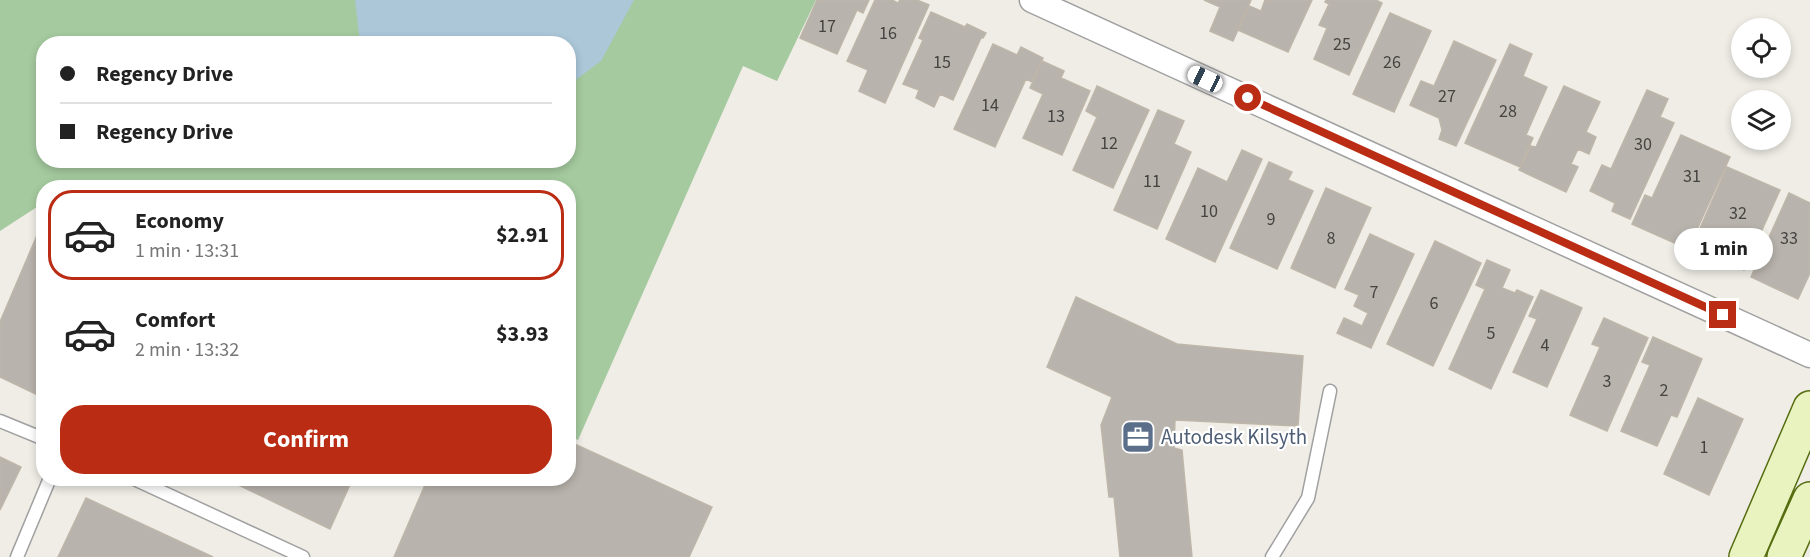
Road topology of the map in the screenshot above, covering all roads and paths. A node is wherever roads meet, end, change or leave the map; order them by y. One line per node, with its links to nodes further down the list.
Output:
1 (1032, 0): 2 (street)
2 (1810, 355)
3 (1330, 390): 12 (lane)
4 (1810, 408): 13 (main road)
5 (0, 422): 6 (lane)
6 (36, 436)
7 (47, 486): 10 (lane)
8 (149, 486): 11 (lane)
9 (1810, 498): 14 (main road)
10 (17, 557)
11 (303, 557)
12 (1272, 557)
13 (1746, 557)
14 (1784, 557)

